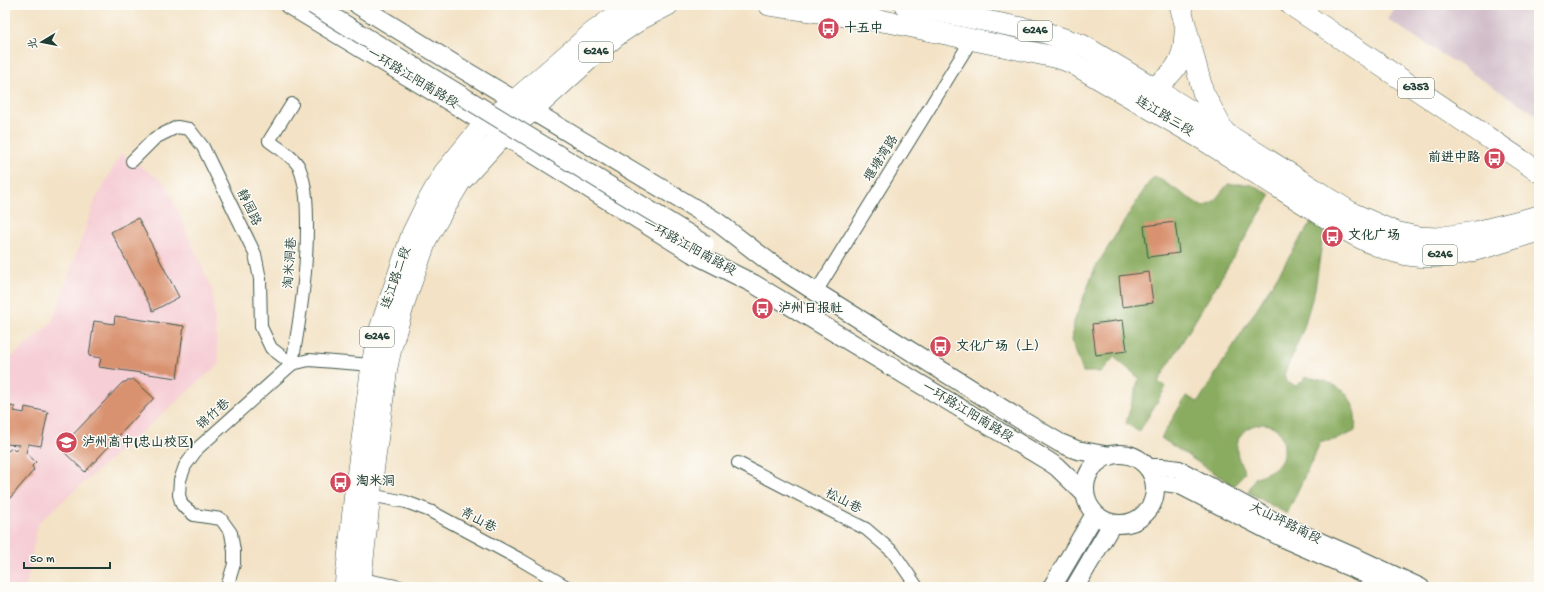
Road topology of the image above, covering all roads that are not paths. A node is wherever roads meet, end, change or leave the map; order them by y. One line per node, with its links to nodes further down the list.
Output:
1 (289, 5): 14 (main road, 一环路江阳南路段)
2 (313, 5): 28 (main road, bridge)
3 (334, 5): 28 (main road)
4 (358, 5): 13 (main road, 一环路江阳南路段)
5 (630, 5): 18 (highway, G246)
6 (668, 5): 18 (highway, G246)
7 (769, 5): 12 (highway, 连江路三段 / G246)
8 (906, 5): 15 (highway, 连江路三段 / G246)
9 (1180, 5): 11 (highway)
10 (1291, 5): 25 (highway, G353)
11 (1185, 28): 15 (highway); 21 (highway)
12 (972, 39): 16 (highway, 连江路三段 / G246); 31 (street, 堰塘湾路)
13 (439, 55): 14 (main road); 18 (main road, 一环路江阳南路段)
14 (423, 86): 19 (main road, 一环路江阳南路段)
15 (1154, 88): 16 (highway); 21 (highway, 连江路三段 / G246)
16 (1137, 100): 27 (highway, 连江路三段 / G246)
17 (292, 104): 32 (street, 淘米洞巷)
18 (524, 105): 19 (highway, 连江路二段 / G246); 20 (main road, 一环路江阳南路段); 22 (highway, 连江路二段 / G246)
19 (485, 124): 22 (main road, 一环路江阳南路段); 33 (highway, 连江路二段 / G246)
20 (568, 131): 24 (main road); 29 (main road, 一环路江阳南路段)
21 (1224, 132): 26 (highway, 连江路三段 / G246)
22 (503, 135): 24 (main road, 一环路江阳南路段); 39 (highway, 连江路二段 / G246)
23 (132, 160): 32 (street, 静园路)
24 (552, 166): 30 (main road, 一环路江阳南路段)
25 (1539, 172)
26 (1539, 216)
27 (1539, 231)
28 (709, 239): 29 (main road); 30 (main road)
29 (768, 261): 31 (main road, 一环路江阳南路段)
30 (754, 284): 38 (main road, 一环路江阳南路段)
31 (816, 292): 34 (main road, 一环路江阳南路段)
32 (292, 364): 33 (street); 43 (street, 锦竹巷)
33 (372, 364): 42 (highway, 连江路二段 / G246)
34 (1110, 456): 36 (main road); 38 (main road)
35 (738, 463): 46 (street, 松山巷)
36 (1147, 467): 37 (main road); 50 (street, 大山坪路南段)
37 (1155, 484): 41 (main road); 49 (street, 大山坪路南段)
38 (1085, 494): 40 (main road)
39 (370, 495): 42 (highway, 连江路二段 / G246); 45 (street, 青山巷)
40 (1095, 514): 41 (main road); 47 (main road)
41 (1112, 524): 48 (main road)
42 (353, 582): 44 (street)
43 (227, 587)
44 (402, 587)
45 (567, 587)
46 (916, 587)
47 (1052, 587)
48 (1075, 587)
49 (1393, 587)
50 (1421, 587)

